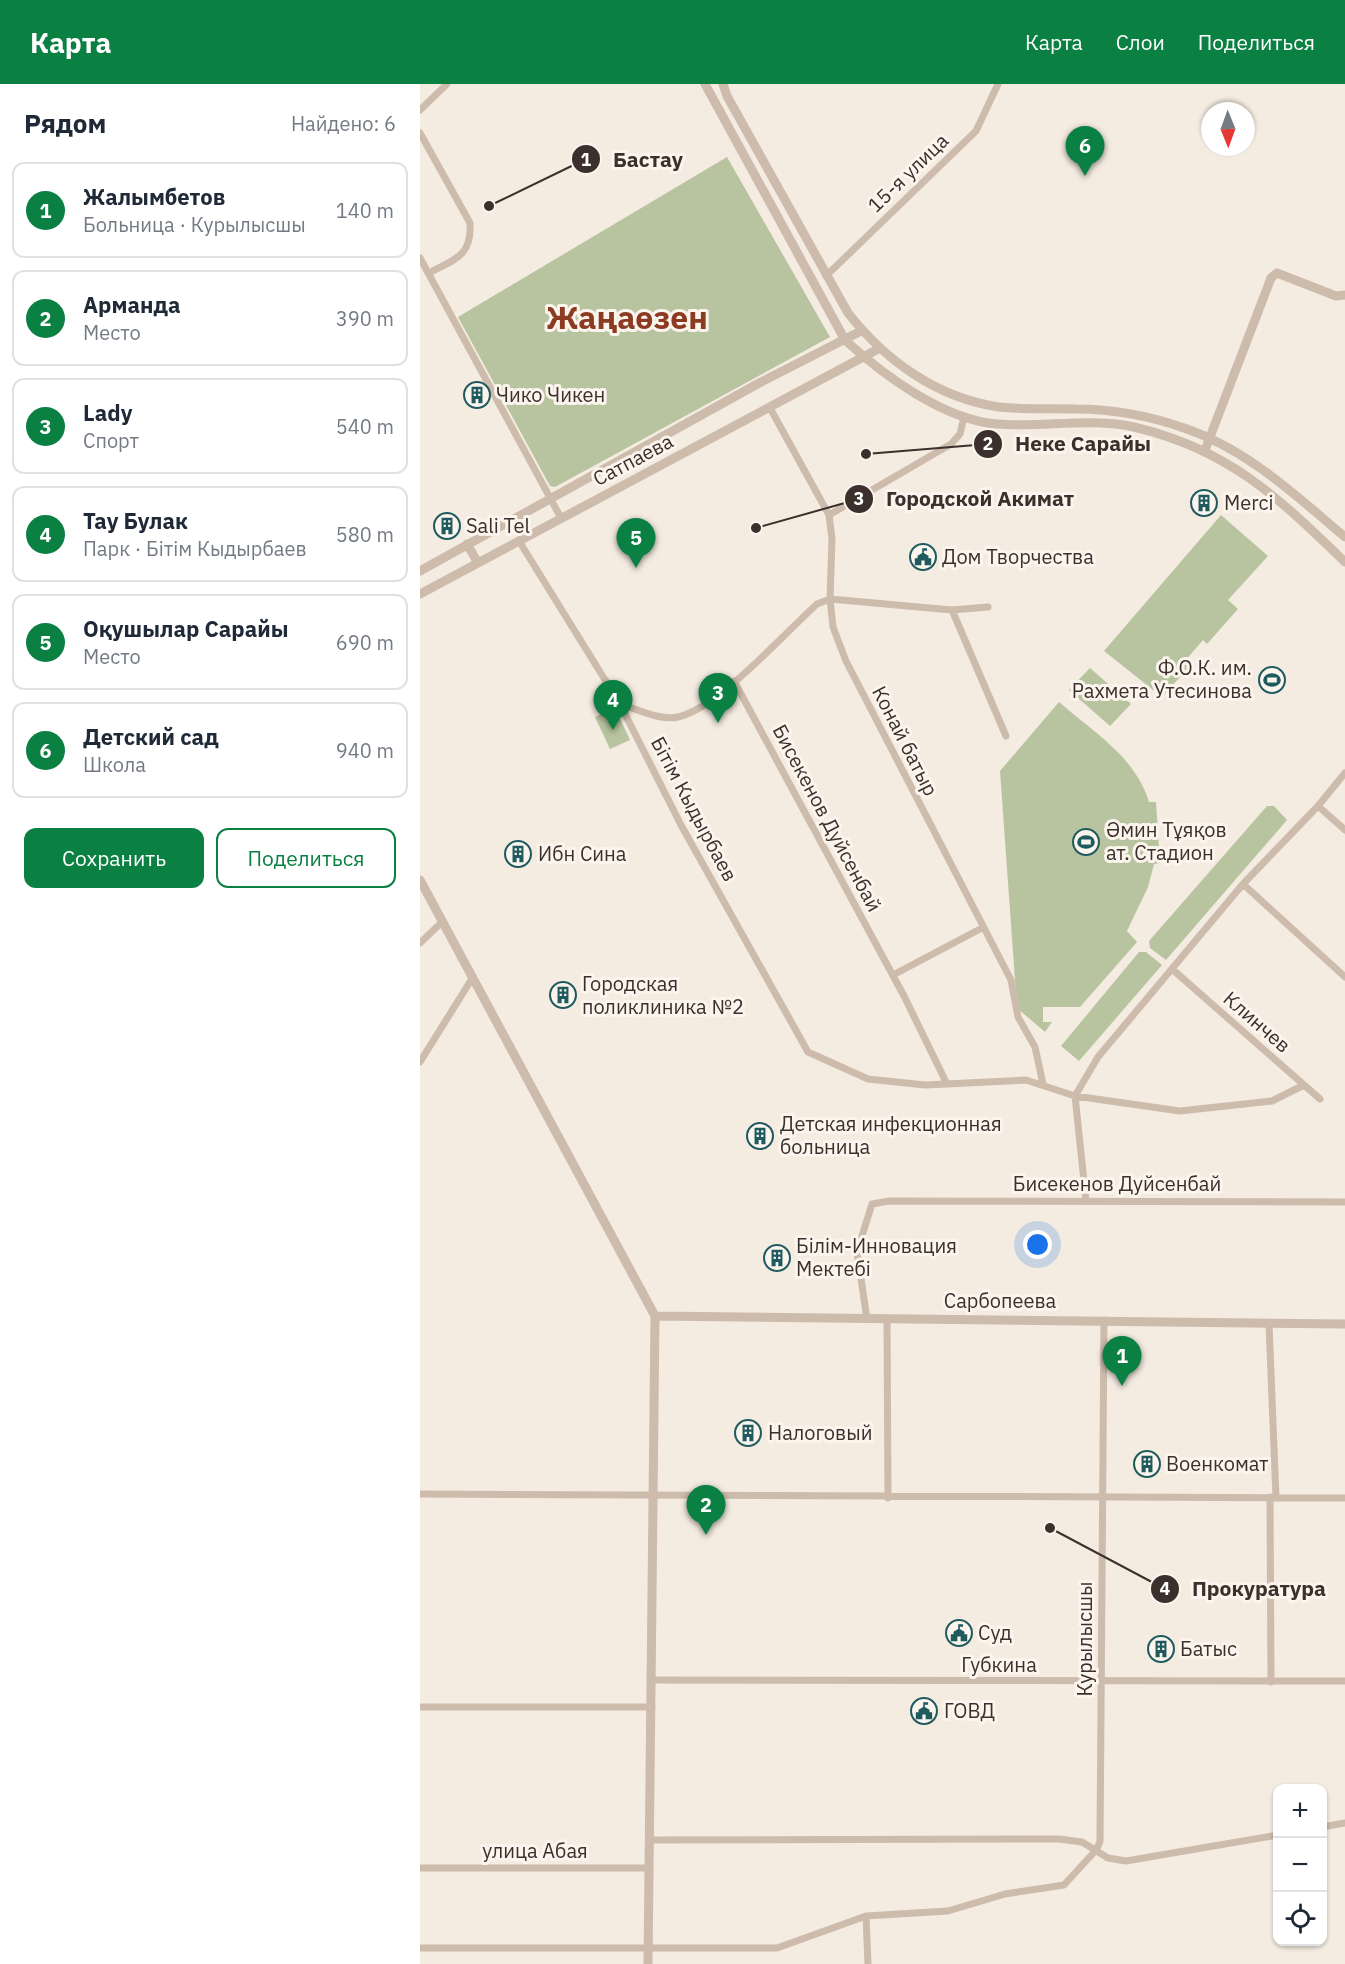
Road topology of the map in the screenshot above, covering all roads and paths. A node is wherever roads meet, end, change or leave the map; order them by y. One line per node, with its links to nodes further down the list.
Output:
1 (447, 84): 5 (street)
2 (705, 84): 12 (street)
3 (723, 84): 9 (street)
4 (998, 84): 9 (street, 15-я улица)
5 (420, 110)
6 (420, 133): 8 (street)
7 (420, 258): 8 (street)
8 (429, 273): 19 (street)
9 (826, 276): 11 (street)
10 (1345, 295): 17 (street)
11 (861, 331): 12 (street, Сатпаева); 13 (street)
12 (845, 339): 14 (street); 19 (street, Сатпаева)
13 (880, 348): 14 (street, Сатпаева); 17 (street)
14 (863, 357): 15 (street, Сатпаева); 16 (street)
15 (770, 408): 20 (street, Конай батыр); 21 (street, Сатпаева)
16 (964, 417): 18 (street); 20 (street)
17 (1210, 438): 18 (street); 22 (street)
18 (1205, 450): 25 (street)
19 (550, 498): 21 (street); 24 (street, Сатпаева)
20 (829, 515): 29 (street, Конай батыр)
21 (561, 518): 23 (street, Сатпаева)
22 (1345, 537)
23 (519, 541): 26 (street, Сатпаева); 33 (street, Бiтiм Кыдырбаев)
24 (467, 544): 26 (street); 27 (street, Сатпаева)
25 (1345, 562)
26 (478, 563): 28 (street, Сатпаева)
27 (420, 571)
28 (420, 594)
29 (830, 599): 31 (street); 32 (street); 41 (street, Конай батыр)
30 (988, 606): 31 (street)
31 (952, 610): 34 (street)
32 (734, 681): 33 (street); 44 (street, Бисекенов Дуйсенбай)
33 (620, 704): 48 (street, Бiтiм Кыдырбаев)
34 (1006, 736)
35 (1345, 773): 36 (street)
36 (1318, 806): 37 (street); 39 (street)
37 (1345, 830)
38 (420, 880): 40 (street)
39 (1243, 884): 43 (street); 46 (street)
40 (442, 922): 42 (street); 45 (street)
41 (982, 928): 44 (street); 49 (street, Конай батыр)
42 (420, 943)
43 (1172, 969): 50 (street, Клинчев); 51 (street)
44 (893, 975): 48 (street, Бисекенов Дуйсенбай)
45 (473, 977): 47 (street); 55 (street)
46 (1345, 977)
47 (420, 1062)
48 (947, 1084): 49 (street, Бiтiм Кыдырбаев)
49 (1043, 1084): 51 (street, Бiтiм Кыдырбаев)
50 (1304, 1085): 51 (street, Бiтiм Кыдырбаев); 52 (street, Клинчев)
51 (1074, 1096): 53 (street)
52 (1320, 1099)
53 (1086, 1200): 54 (street, Бисекенов Дуйсенбай); 56 (street, Бисекенов Дуйсенбай)
54 (1345, 1202)
55 (655, 1316): 56 (street, Сарбопеева); 62 (street)
56 (867, 1318): 57 (street, Сарбопеева)
57 (887, 1319): 58 (street, Сарбопеева); 65 (street)
58 (1104, 1320): 59 (street, Сарбопеева); 63 (street, Курылысшы)
59 (1269, 1324): 60 (street, Сарбопеева); 64 (street)
60 (1345, 1324)
61 (420, 1494): 62 (street)
62 (651, 1496): 65 (street); 67 (street)
63 (1103, 1497): 64 (street); 65 (street); 69 (street, Курылысшы)
64 (1273, 1497): 66 (street); 70 (street)
65 (888, 1498)
66 (1345, 1498)
67 (652, 1680): 69 (street, Губкина); 72 (street)
68 (1345, 1681): 70 (street, Губкина)
69 (1101, 1682): 70 (street, Губкина); 77 (street, Курылысшы)
70 (1271, 1682)
71 (420, 1707): 72 (street)
72 (652, 1707): 76 (street)
73 (1345, 1823): 74 (street)
74 (1327, 1826)
75 (1273, 1836): 77 (street)
76 (651, 1840): 77 (street); 79 (street)
77 (1097, 1849): 80 (street)
78 (420, 1868): 79 (street, улица Абая)
79 (649, 1868): 82 (street)
80 (866, 1916): 82 (street); 84 (street)
81 (420, 1948): 82 (street)
82 (649, 1948): 83 (street)
83 (648, 1964)
84 (868, 1964)

